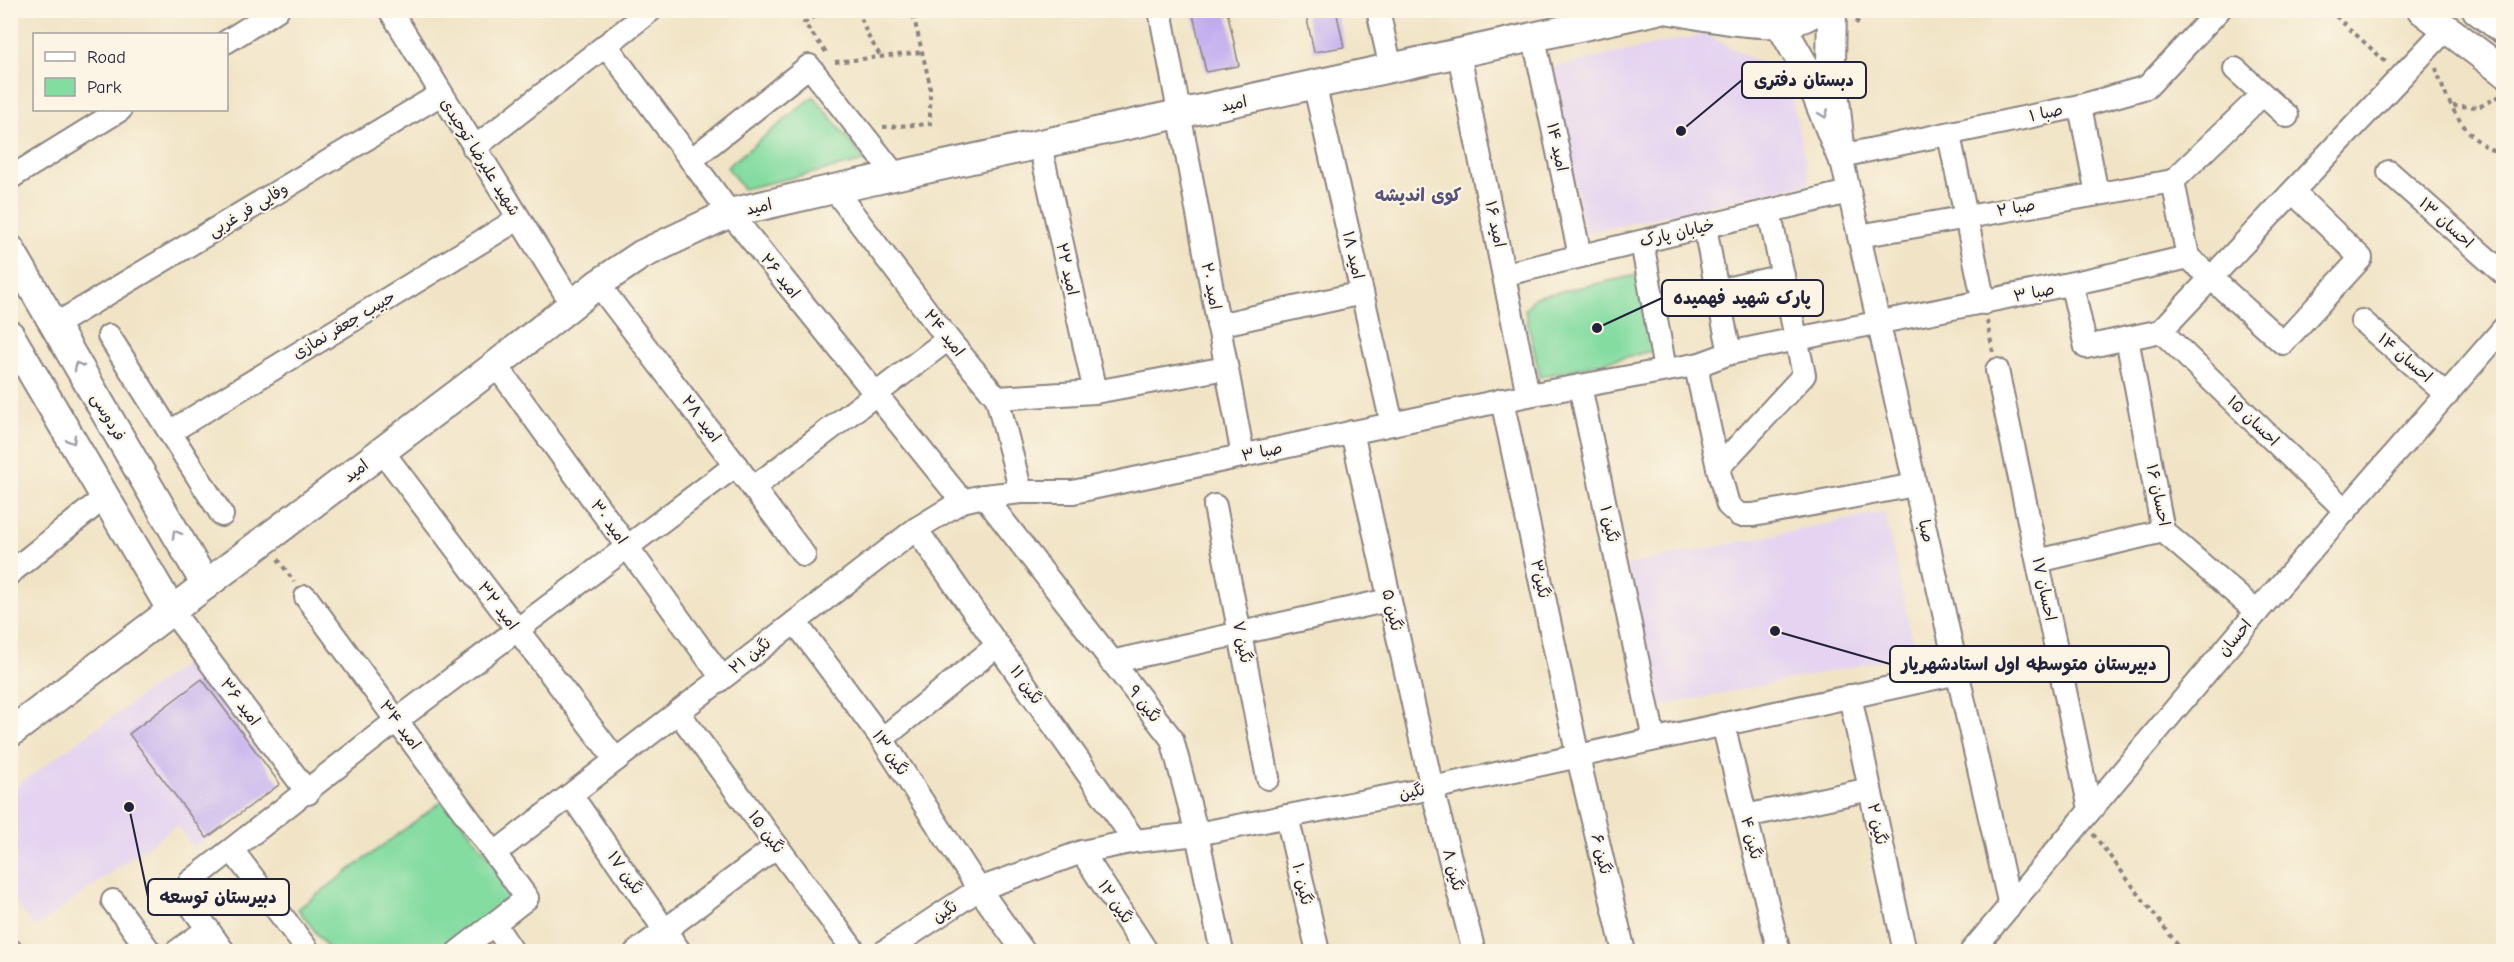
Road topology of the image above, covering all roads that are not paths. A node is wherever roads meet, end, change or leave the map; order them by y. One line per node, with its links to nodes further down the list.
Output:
1 (277, 10): 18 (street)
2 (390, 10): 25 (street, شهید علیرضا توحیدی)
3 (651, 10): 19 (street)
4 (1160, 10): 29 (street, امید ۲۰)
5 (1378, 10): 21 (street)
6 (1657, 10): 14 (main road, امید)
7 (1670, 10): 13 (main road)
8 (1815, 10): 13 (main road)
9 (1832, 10): 34 (main road)
10 (2219, 10): 27 (street, صبا ۱)
11 (2422, 10): 17 (main road)
12 (2477, 10): 15 (main road)
13 (1780, 17): 34 (main road, one-way to 34)
14 (1574, 19): 16 (main road, امید)
15 (2504, 30)
16 (1534, 38): 20 (main road, امید); 52 (street, امید ۱۴)
17 (2438, 38): 23 (main road); 42 (street)
18 (228, 41)
19 (606, 45): 33 (street); 35 (street, امید ۲۶)
20 (1459, 54): 21 (main road, امید); 54 (street, امید ۱۶)
21 (1391, 69): 24 (main road, امید)
22 (2235, 69): 26 (street)
23 (2504, 72)
24 (1315, 87): 29 (main road, امید); 61 (street, امید ۱۸)
25 (441, 94): 33 (street, شهید علیرضا توحیدی); 67 (street, وفایی فر غربی)
26 (2262, 95): 30 (street); 39 (street)
27 (2080, 106): 31 (street, صبا ۱); 43 (street)
28 (118, 111): 38 (street)
29 (1179, 115): 32 (main road, امید); 66 (street, امید ۲۰)
30 (2287, 116)
31 (1949, 135): 34 (street, صبا ۱); 46 (street)
32 (1040, 145): 37 (main road, امید); 83 (street, امید ۲۲)
33 (474, 148): 47 (street, شهید علیرضا توحیدی)
34 (1841, 156): 41 (street, صبا)
35 (691, 160): 37 (street); 45 (street, امید ۲۶)
36 (2389, 172): 55 (street, احسان ۱۳)
37 (896, 176): 40 (main road, امید)
38 (10, 178)
39 (2172, 181): 43 (street, صبا ۲); 53 (street)
40 (834, 189): 45 (main road, امید); 73 (street, امید ۲۴)
41 (1849, 192): 44 (street, خیابان پارک); 49 (street, صبا)
42 (2294, 193): 57 (street); 57 (street)
43 (2097, 194): 46 (street, صبا ۲)
44 (1769, 211): 48 (street, خیابان پارک); 56 (street)
45 (730, 213): 58 (main road, امید); 85 (street, امید ۲۶)
46 (1966, 217): 49 (street, صبا ۲); 62 (street)
47 (518, 219): 63 (street, شهید علیرضا توحیدی); 90 (street, حبیب جعفر نمازی)
48 (1704, 227): 50 (street, خیابان پارک); 60 (street)
49 (1859, 236): 64 (street, صبا)
50 (1642, 242): 52 (street, خیابان پارک); 80 (street)
51 (10, 249): 67 (main road, فردوسی)
52 (1580, 256): 54 (street, خیابان پارک)
53 (2188, 257): 57 (street); 59 (street, صبا ۳)
54 (1506, 274): 84 (street, امید ۱۶)
55 (2504, 274)
56 (1783, 276): 60 (street); 74 (street)
57 (2211, 277): 69 (street)
58 (598, 284): 63 (main road, امید); 94 (street, امید ۲۸)
59 (2072, 286): 62 (street, صبا ۳); 72 (street)
60 (1717, 291): 75 (street)
61 (1362, 293): 66 (street); 89 (street, امید ۱۸)
62 (1984, 303): 64 (street, صبا ۳)
63 (572, 304): 78 (main road, امید)
64 (1878, 321): 74 (street, صبا ۳); 96 (street, صبا)
65 (2362, 321): 86 (street, احسان ۱۴)
66 (1218, 325): 79 (street, امید ۲۰)
67 (55, 326): 110 (main road, فردوسی, one-way to 67)
68 (2504, 328): 86 (street, احسان)
69 (2161, 331): 72 (street); 102 (street, احسان ۱۵)
70 (10, 335): 76 (main road)
71 (109, 336): 90 (street)
72 (2127, 338): 105 (street, احسان ۱۶)
73 (948, 339): 85 (street); 87 (street, امید ۲۴)
74 (1796, 339): 75 (street, صبا ۳); 95 (street)
75 (1730, 353): 77 (street, صبا ۳)
76 (18, 364): 99 (main road, one-way to 99)
77 (1700, 364): 80 (street, صبا ۳); 95 (street)
78 (496, 365): 92 (main road, امید); 106 (street, امید ۳۰)
79 (1226, 368): 83 (street); 93 (street, امید ۲۰)
80 (1665, 370): 82 (street, صبا ۳)
81 (1997, 370): 108 (street, احسان ۱۷)
82 (1580, 386): 84 (street); 128 (street, نگین ۱)
83 (1095, 392): 87 (street)
84 (1528, 394): 88 (street)
85 (876, 395): 97 (street); 100 (street, امید ۲۶)
86 (2447, 395): 102 (street, احسان)
87 (997, 398): 98 (street, امید ۲۴)
88 (1502, 400): 89 (street, صبا ۳); 129 (street, نگین۳)
89 (1392, 424): 91 (street, صبا ۳)
90 (170, 432): 103 (street)
91 (1352, 432): 93 (street, صبا ۳); 112 (street, نگین ۵)
92 (382, 451): 110 (main road, امید); 116 (street, امید ۳۲)
93 (1243, 456): 98 (street, صبا ۳)
94 (736, 465): 97 (street, امید ۲۸); 106 (street)
95 (1718, 468): 96 (street)
96 (1915, 485): 120 (street, صبا)
97 (753, 488): 107 (street, امید ۲۸)
98 (1021, 492): 100 (street, نگین ۲۱)
99 (105, 497): 109 (street); 113 (main road)
100 (973, 499): 104 (street, نگین ۲۱); 119 (street, نگین ۹)
101 (1215, 506): 117 (street, نگین ۷)
102 (2346, 511): 114 (street, احسان)
103 (222, 515)
104 (916, 529): 115 (street, نگین ۲۱); 118 (street, نگین ۱۱)
105 (2163, 531): 108 (street); 114 (street, احسان ۱۶)
106 (628, 548): 116 (street); 121 (street, امید ۳۰)
107 (804, 555)
108 (2038, 561): 136 (street, احسان ۱۷)
109 (10, 573)
110 (206, 585): 113 (main road, امید)
111 (306, 597): 124 (street, امید ۳۴)
112 (1389, 600): 117 (street); 132 (street, نگین ۵)
113 (172, 611): 126 (main road, امید); 134 (street, امید ۳۶)
114 (2257, 612): 136 (street, احسان)
115 (795, 622): 121 (street, نگین ۲۱); 127 (street, نگین ۱۳)
116 (517, 631): 124 (street); 130 (street, امید ۳۲)
117 (1240, 633): 119 (street); 131 (street, نگین ۷)
118 (998, 645): 127 (street); 140 (street, نگین ۱۱)
119 (1111, 662): 139 (street, نگین ۹)
120 (1958, 673): 122 (street, نگین); 147 (street, صبا)
121 (722, 678): 123 (street, نگین ۲۱)
122 (1850, 696): 125 (street, نگین); 133 (street, نگین ۲)
123 (678, 712): 130 (street, نگین ۲۱); 141 (street, نگین ۱۵)
124 (396, 722): 134 (street); 144 (street, امید ۳۴)
125 (1723, 724): 128 (street, نگین); 138 (street, نگین ۴)
126 (10, 733)
127 (882, 739): 145 (street, نگین ۱۳)
128 (1654, 739): 129 (street, نگین)
129 (1578, 757): 132 (street, نگین); 166 (street, نگین ۶)
130 (616, 760): 135 (street, نگین ۲۱)
131 (1268, 778)
132 (1432, 788): 137 (street, نگین); 165 (street, نگین ۸)
133 (1870, 789): 138 (street); 168 (street, نگین ۲)
134 (308, 793): 142 (street)
135 (571, 795): 144 (street, نگین ۲۱); 150 (street, نگین ۱۷)
136 (2086, 814): 147 (street, احسان)
137 (1287, 816): 139 (street, نگین); 164 (street, نگین ۱۰)
138 (1746, 816): 167 (street, نگین ۴)
139 (1197, 834): 140 (street, نگین); 163 (street, نگین ۹)
140 (1135, 841): 143 (street, نگین)
141 (777, 846): 150 (street); 159 (street, نگین ۱۵)
142 (232, 850): 149 (street); 154 (street)
143 (1082, 852): 145 (street, نگین); 162 (street, نگین ۱۲)
144 (495, 853): 148 (street, امید ۳۴)
145 (980, 889): 160 (street, نگین); 161 (street, نگین ۱۳)
146 (113, 901): 151 (street)
147 (2010, 906): 169 (street, احسان)
148 (494, 924): 155 (street); 156 (street)
149 (208, 929): 152 (street); 153 (street)
150 (665, 930): 157 (street); 158 (street, نگین ۱۷)
151 (150, 951)
152 (176, 951)
153 (224, 951)
154 (309, 951)
155 (458, 951)
156 (513, 951)
157 (636, 951)
158 (680, 951)
159 (855, 951)
160 (884, 951)
161 (1024, 951)
162 (1148, 951)
163 (1222, 951)
164 (1318, 951)
165 (1474, 951)
166 (1624, 951)
167 (1779, 951)
168 (1905, 951)
169 (1971, 951)

